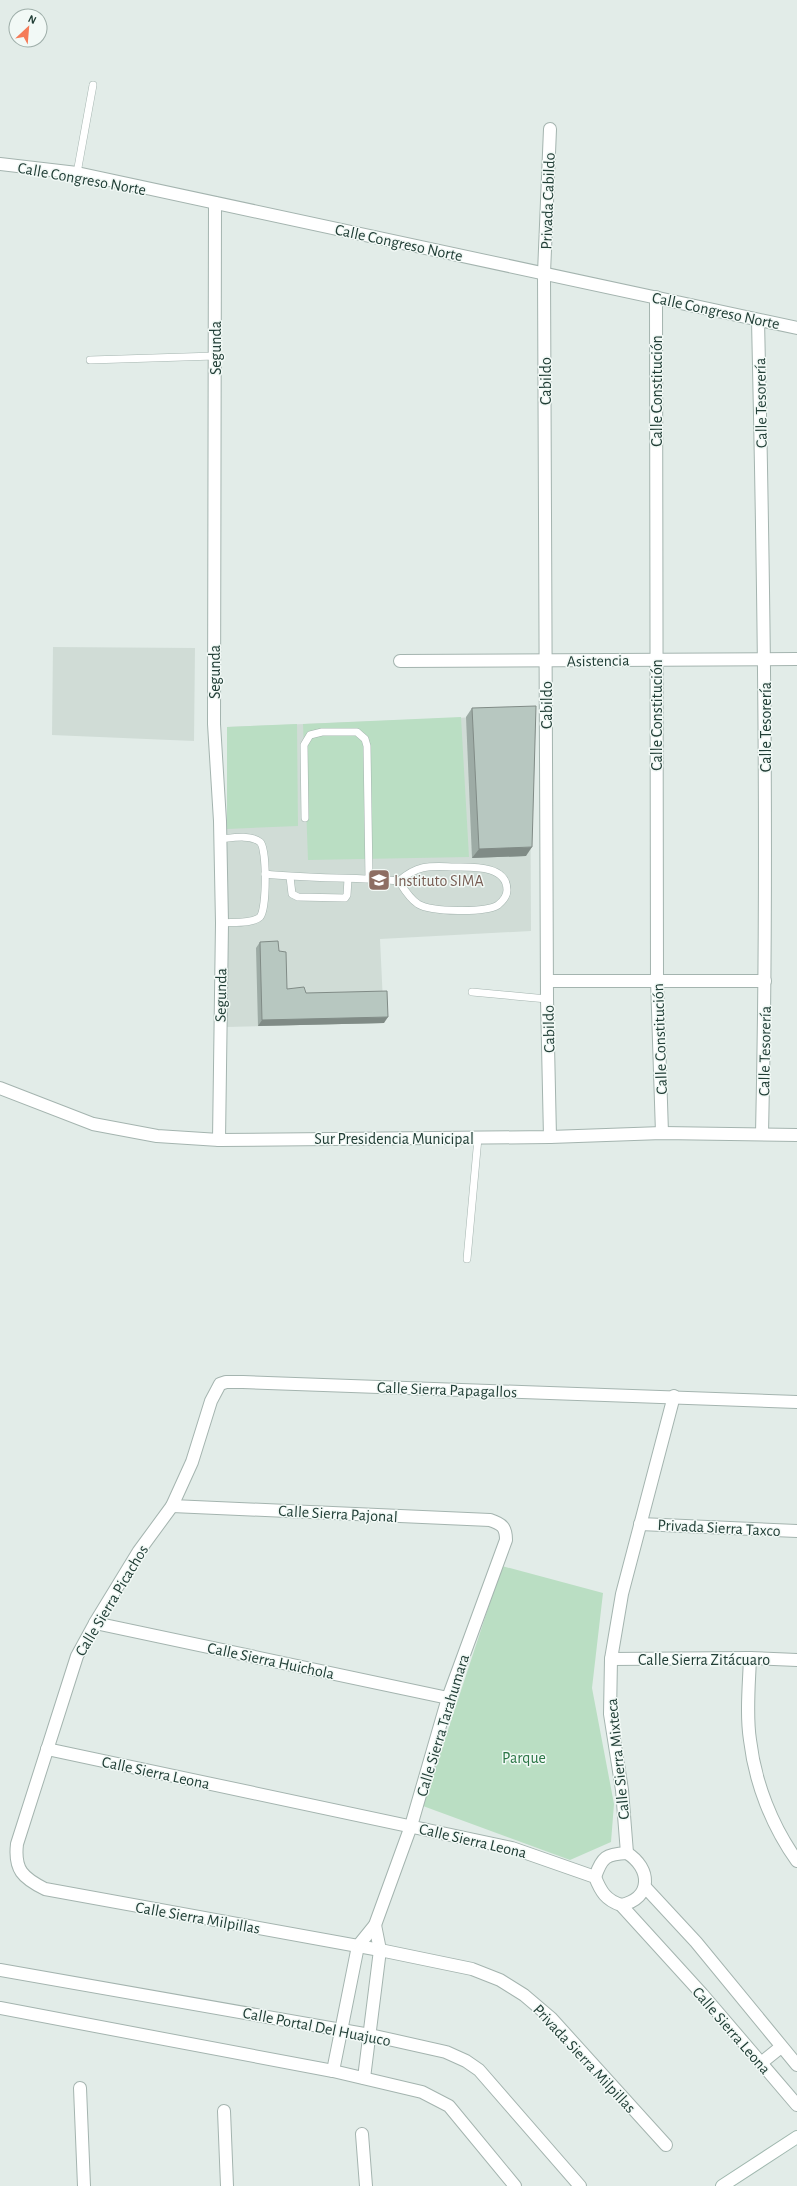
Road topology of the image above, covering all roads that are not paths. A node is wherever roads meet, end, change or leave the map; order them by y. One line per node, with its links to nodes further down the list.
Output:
1 (93, 85): 4 (lane)
2 (550, 129): 6 (street, Privada Cabildo)
3 (0, 164): 4 (street, Calle Congreso Norte)
4 (78, 173): 5 (street, Calle Congreso Norte)
5 (215, 203): 6 (street, Calle Congreso Norte); 10 (street, Segunda)
6 (544, 273): 7 (street, Calle Congreso Norte); 16 (street, Cabildo)
7 (656, 297): 8 (street, Calle Congreso Norte); 12 (street, Calle Constitución)
8 (758, 320): 9 (street, Calle Congreso Norte); 13 (street, Calle Tesorería)
9 (797, 328)
10 (215, 356): 11 (lane); 18 (street, Segunda)
11 (90, 360)
12 (656, 659): 13 (street, Asistencia); 16 (street, Asistencia); 25 (street, Calle Constitución)
13 (765, 659): 14 (street, Asistencia); 27 (street, Calle Tesorería)
14 (797, 659)
15 (400, 661): 16 (street, Asistencia)
16 (546, 661): 26 (street, Cabildo)
17 (305, 818): 21 (lane)
18 (220, 839): 19 (lane); 24 (street, Segunda)
19 (265, 874): 20 (lane); 24 (lane)
20 (290, 877): 22 (lane); 22 (lane)
21 (369, 878): 22 (lane); 23 (lane)
22 (348, 879)
23 (399, 881): 23 (lane)
24 (222, 923): 36 (street, Segunda)
25 (657, 980): 26 (street); 27 (street); 31 (street, Calle Constitución)
26 (548, 981): 29 (street, Cabildo)
27 (766, 981): 32 (street, Calle Tesorería)
28 (472, 992): 29 (lane)
29 (547, 999): 34 (street, Cabildo)
30 (0, 1088): 36 (street, Sur Presidencia Municipal)
31 (662, 1134): 32 (street, Sur Presidencia Municipal); 34 (street, Sur Presidencia Municipal)
32 (762, 1134): 33 (street, Sur Presidencia Municipal)
33 (797, 1135)
34 (550, 1137): 35 (street, Sur Presidencia Municipal)
35 (478, 1138): 36 (street, Sur Presidencia Municipal); 37 (lane)
36 (219, 1140)
37 (467, 1259)
38 (220, 1384): 39 (street, Calle Sierra Papagallos); 41 (street, Calle Sierra Picachos)
39 (674, 1396): 40 (street, Calle Sierra Papagallos); 42 (street, Calle Sierra Mixteca)
40 (797, 1402)
41 (172, 1506): 43 (street, Calle Sierra Pajonal); 45 (street, Calle Sierra Picachos)
42 (640, 1524): 44 (street, Privada Sierra Taxco); 47 (street, Calle Sierra Mixteca)
43 (503, 1526): 49 (street, Calle Sierra Tarahumara)
44 (797, 1531)
45 (95, 1623): 49 (street, Calle Sierra Huichola); 50 (street, Calle Sierra Picachos)
46 (750, 1658): 47 (street, Calle Sierra Zitácuaro); 48 (street, Calle Sierra Zitácuaro); 53 (street)
47 (611, 1659): 52 (street, Calle Sierra Mixteca)
48 (797, 1660)
49 (448, 1698): 51 (street, Calle Sierra Tarahumara)
50 (47, 1749): 51 (street, Calle Sierra Leona); 54 (street, Calle Sierra Picachos)
51 (411, 1826): 55 (street, Calle Sierra Leona); 58 (street, Calle Sierra Tarahumara)
52 (627, 1853): 55 (street); 56 (street)
53 (797, 1861)
54 (20, 1872): 59 (street, Calle Sierra Milpillas)
55 (595, 1877): 57 (street, Calle Sierra Leona)
56 (645, 1887): 57 (street); 65 (street)
57 (621, 1905): 66 (street, Calle Sierra Leona)
58 (375, 1925): 59 (street, Calle Sierra Tarahumara); 60 (street)
59 (358, 1946): 60 (street, Calle Sierra Milpillas); 63 (street, Calle Sierra Tarahumara)
60 (380, 1950): 64 (street); 75 (street, Privada Sierra Milpillas)
61 (0, 1970): 63 (street, Calle Portal Del Huajuco)
62 (0, 2008): 68 (street)
63 (342, 2030): 64 (street, Calle Portal Del Huajuco); 68 (street, Calle Sierra Tarahumara)
64 (370, 2035): 69 (street); 80 (street, Calle Portal Del Huajuco)
65 (781, 2047): 66 (street); 67 (street)
66 (761, 2063): 71 (street, Calle Sierra Leona)
67 (797, 2065)
68 (333, 2071): 69 (street)
69 (364, 2078): 79 (street)
70 (80, 2088): 76 (street)
71 (797, 2105)
72 (224, 2111): 77 (street)
73 (362, 2134): 78 (street)
74 (797, 2137): 81 (street)
75 (666, 2145)
76 (84, 2186)
77 (227, 2186)
78 (366, 2186)
79 (515, 2186)
80 (580, 2186)
81 (722, 2186)

